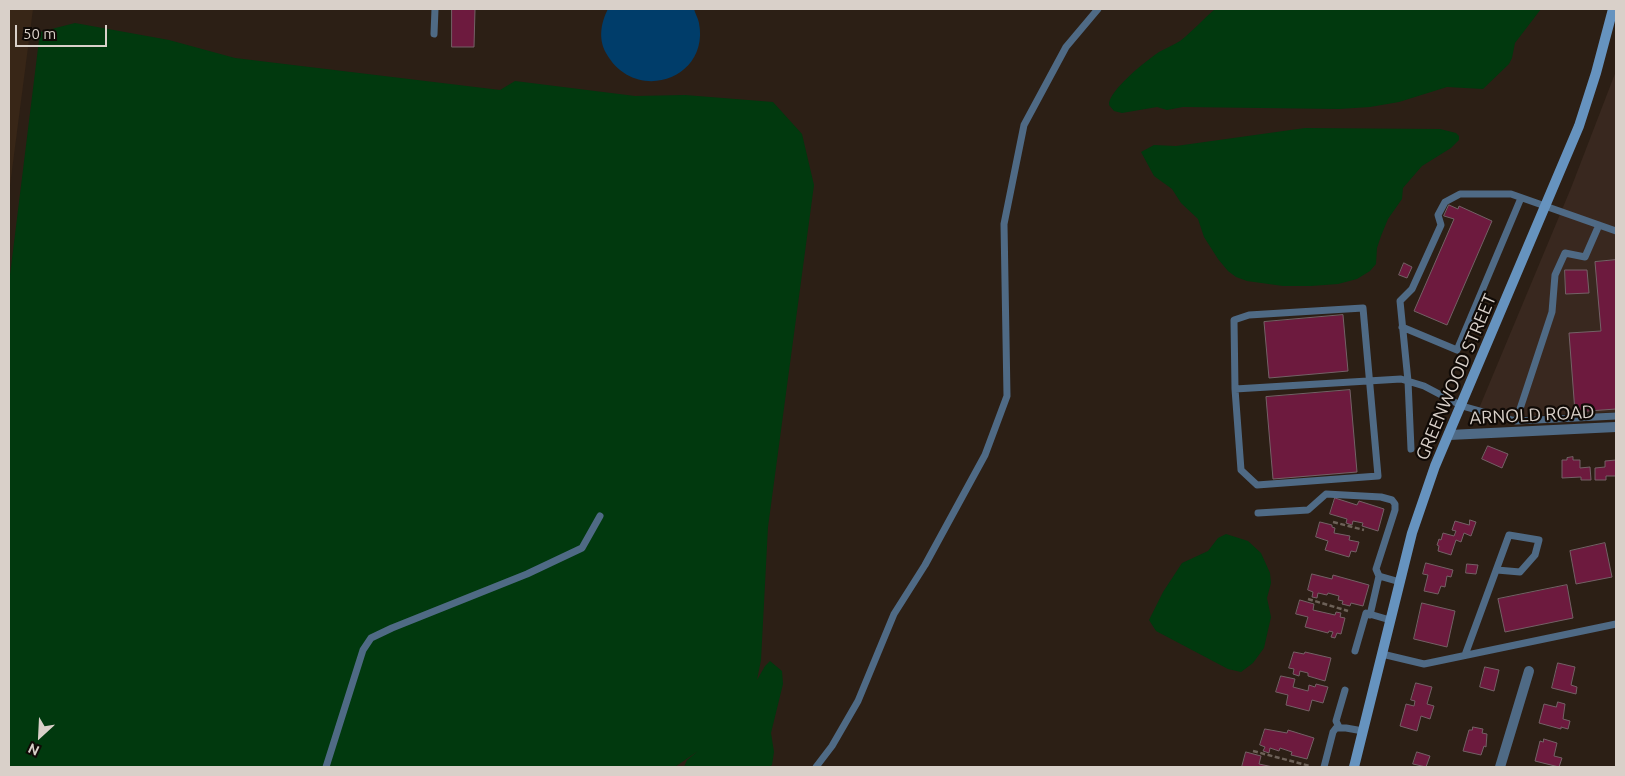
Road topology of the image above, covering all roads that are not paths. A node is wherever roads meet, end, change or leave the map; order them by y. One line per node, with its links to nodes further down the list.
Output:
1 (435, 9): 5 (lane)
2 (1098, 9): 37 (lane)
3 (1613, 9): 4 (main road, GREENWOOD STREET)
4 (1613, 23): 7 (main road, GREENWOOD STREET)
5 (434, 34)
6 (1521, 198): 7 (lane); 10 (lane); 10 (lane)
7 (1546, 206): 8 (lane); 14 (main road, GREENWOOD STREET)
8 (1599, 225): 9 (lane); 16 (lane)
9 (1616, 231)
10 (1402, 328): 12 (lane)
11 (1369, 381): 12 (lane); 13 (lane); 13 (lane); 13 (lane)
12 (1408, 381): 14 (lane); 19 (lane)
13 (1235, 389)
14 (1462, 406): 16 (lane); 18 (main road, GREENWOOD STREET)
15 (1616, 416): 16 (lane)
16 (1516, 422)
17 (1616, 427): 18 (street, ARNOLD ROAD)
18 (1449, 435): 24 (main road, GREENWOOD STREET)
19 (1410, 450)
20 (1258, 513): 23 (lane)
21 (600, 516): 36 (lane)
22 (1497, 570): 22 (lane); 30 (lane)
23 (1379, 576): 24 (lane); 25 (lane)
24 (1400, 582): 26 (main road, GREENWOOD STREET)
25 (1370, 615): 26 (lane); 28 (lane)
26 (1390, 620): 29 (main road, GREENWOOD STREET)
27 (1616, 624): 30 (lane)
28 (1355, 651)
29 (1382, 654): 30 (lane); 34 (main road, GREENWOOD STREET)
30 (1465, 655)
31 (1529, 671): 39 (street)
32 (1344, 690): 33 (lane)
33 (1339, 727): 34 (lane); 35 (lane)
34 (1363, 731): 38 (main road, GREENWOOD STREET)
35 (1324, 766)
36 (326, 767)
37 (816, 767)
38 (1354, 767)
39 (1500, 767)

